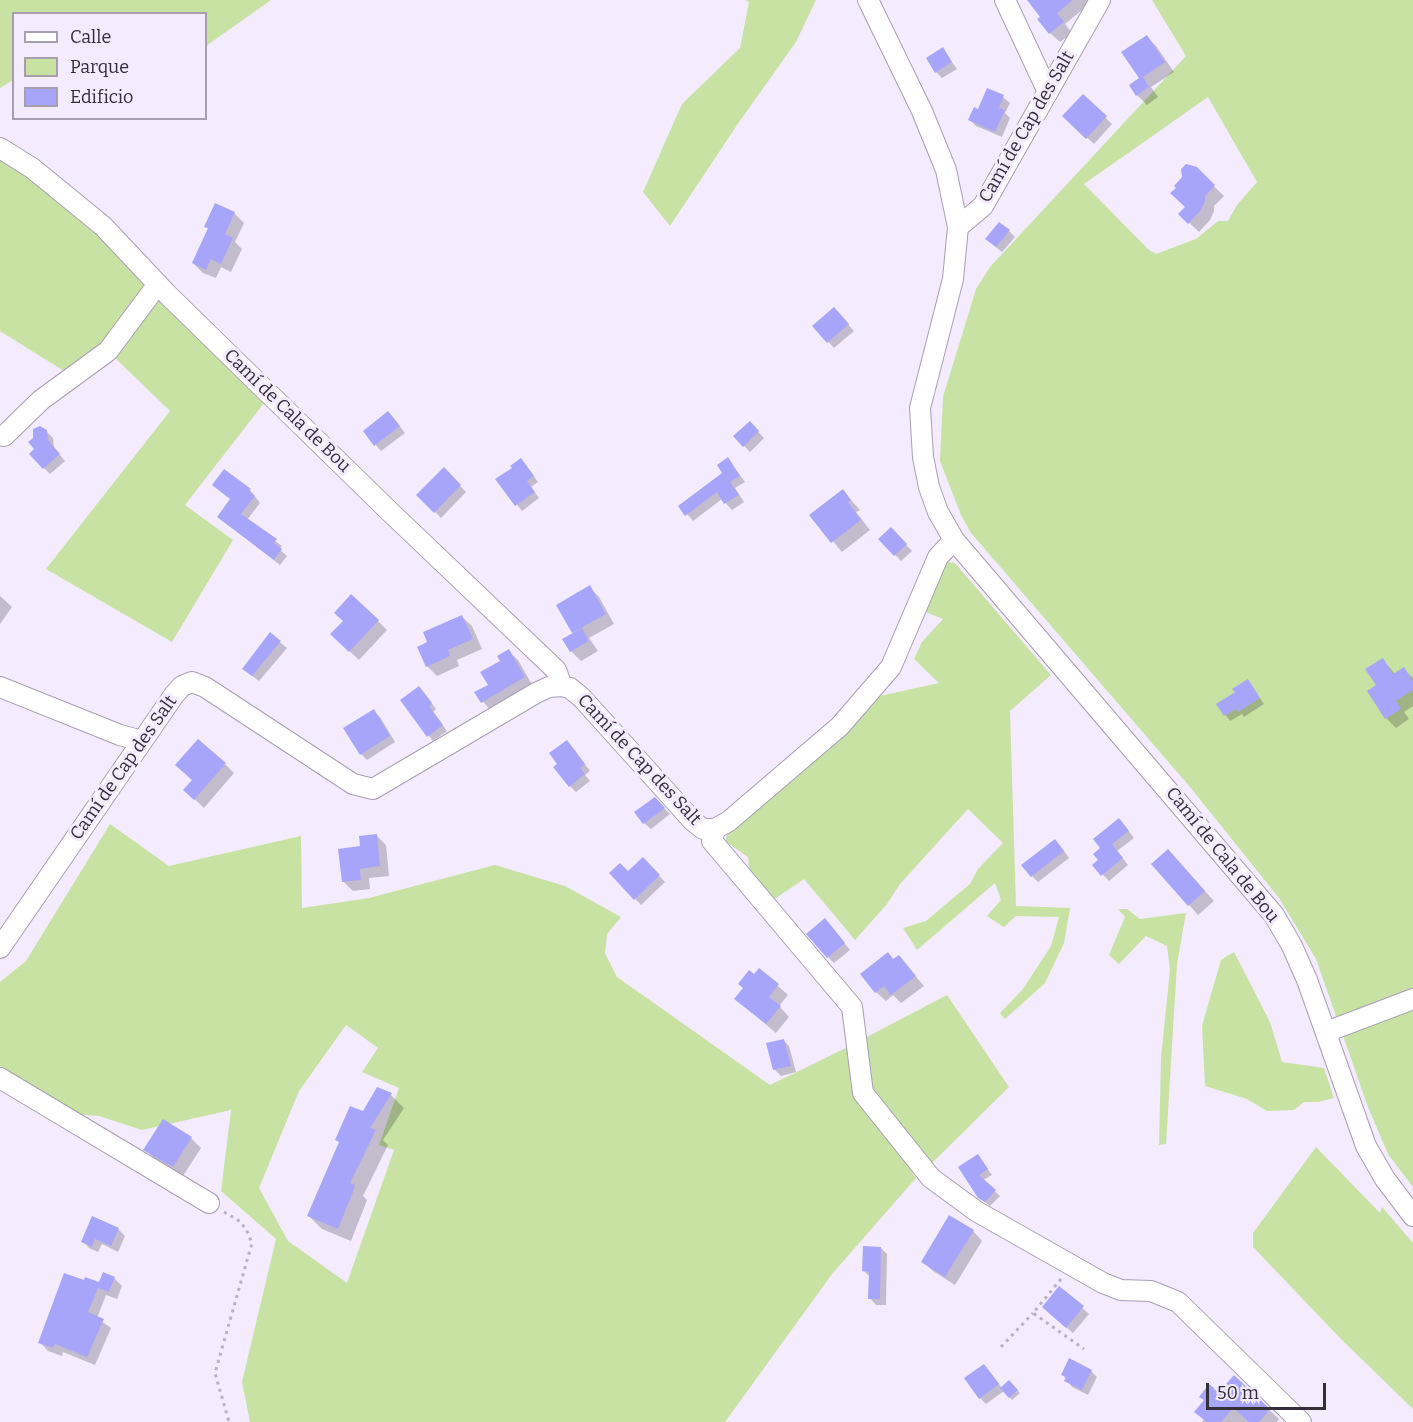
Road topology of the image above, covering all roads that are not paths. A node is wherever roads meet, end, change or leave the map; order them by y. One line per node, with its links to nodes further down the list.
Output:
1 (868, 0): 6 (street)
2 (1005, 0): 4 (street)
3 (1100, 0): 4 (street, Camí de Cap des Salt)
4 (1048, 92): 6 (street, Camí de Cap des Salt)
5 (0, 148): 7 (street, Camí de Cala de Bou)
6 (958, 227): 9 (street)
7 (158, 284): 8 (street); 10 (street, Camí de Cala de Bou)
8 (4, 436)
9 (954, 540): 13 (street, Camí de Cap des Salt); 16 (street, Camí de Cala de Bou)
10 (562, 686): 12 (street, Camí de Cap des Salt); 13 (street, Camí de Cap des Salt)
11 (0, 687): 12 (street)
12 (142, 741): 14 (street, Camí de Cap des Salt)
13 (715, 829): 20 (street)
14 (0, 948)
15 (1413, 999): 16 (street)
16 (1326, 1032): 19 (street, Camí de Cala de Bou)
17 (0, 1078): 18 (street)
18 (209, 1203)
19 (1413, 1216)
20 (1301, 1422)

